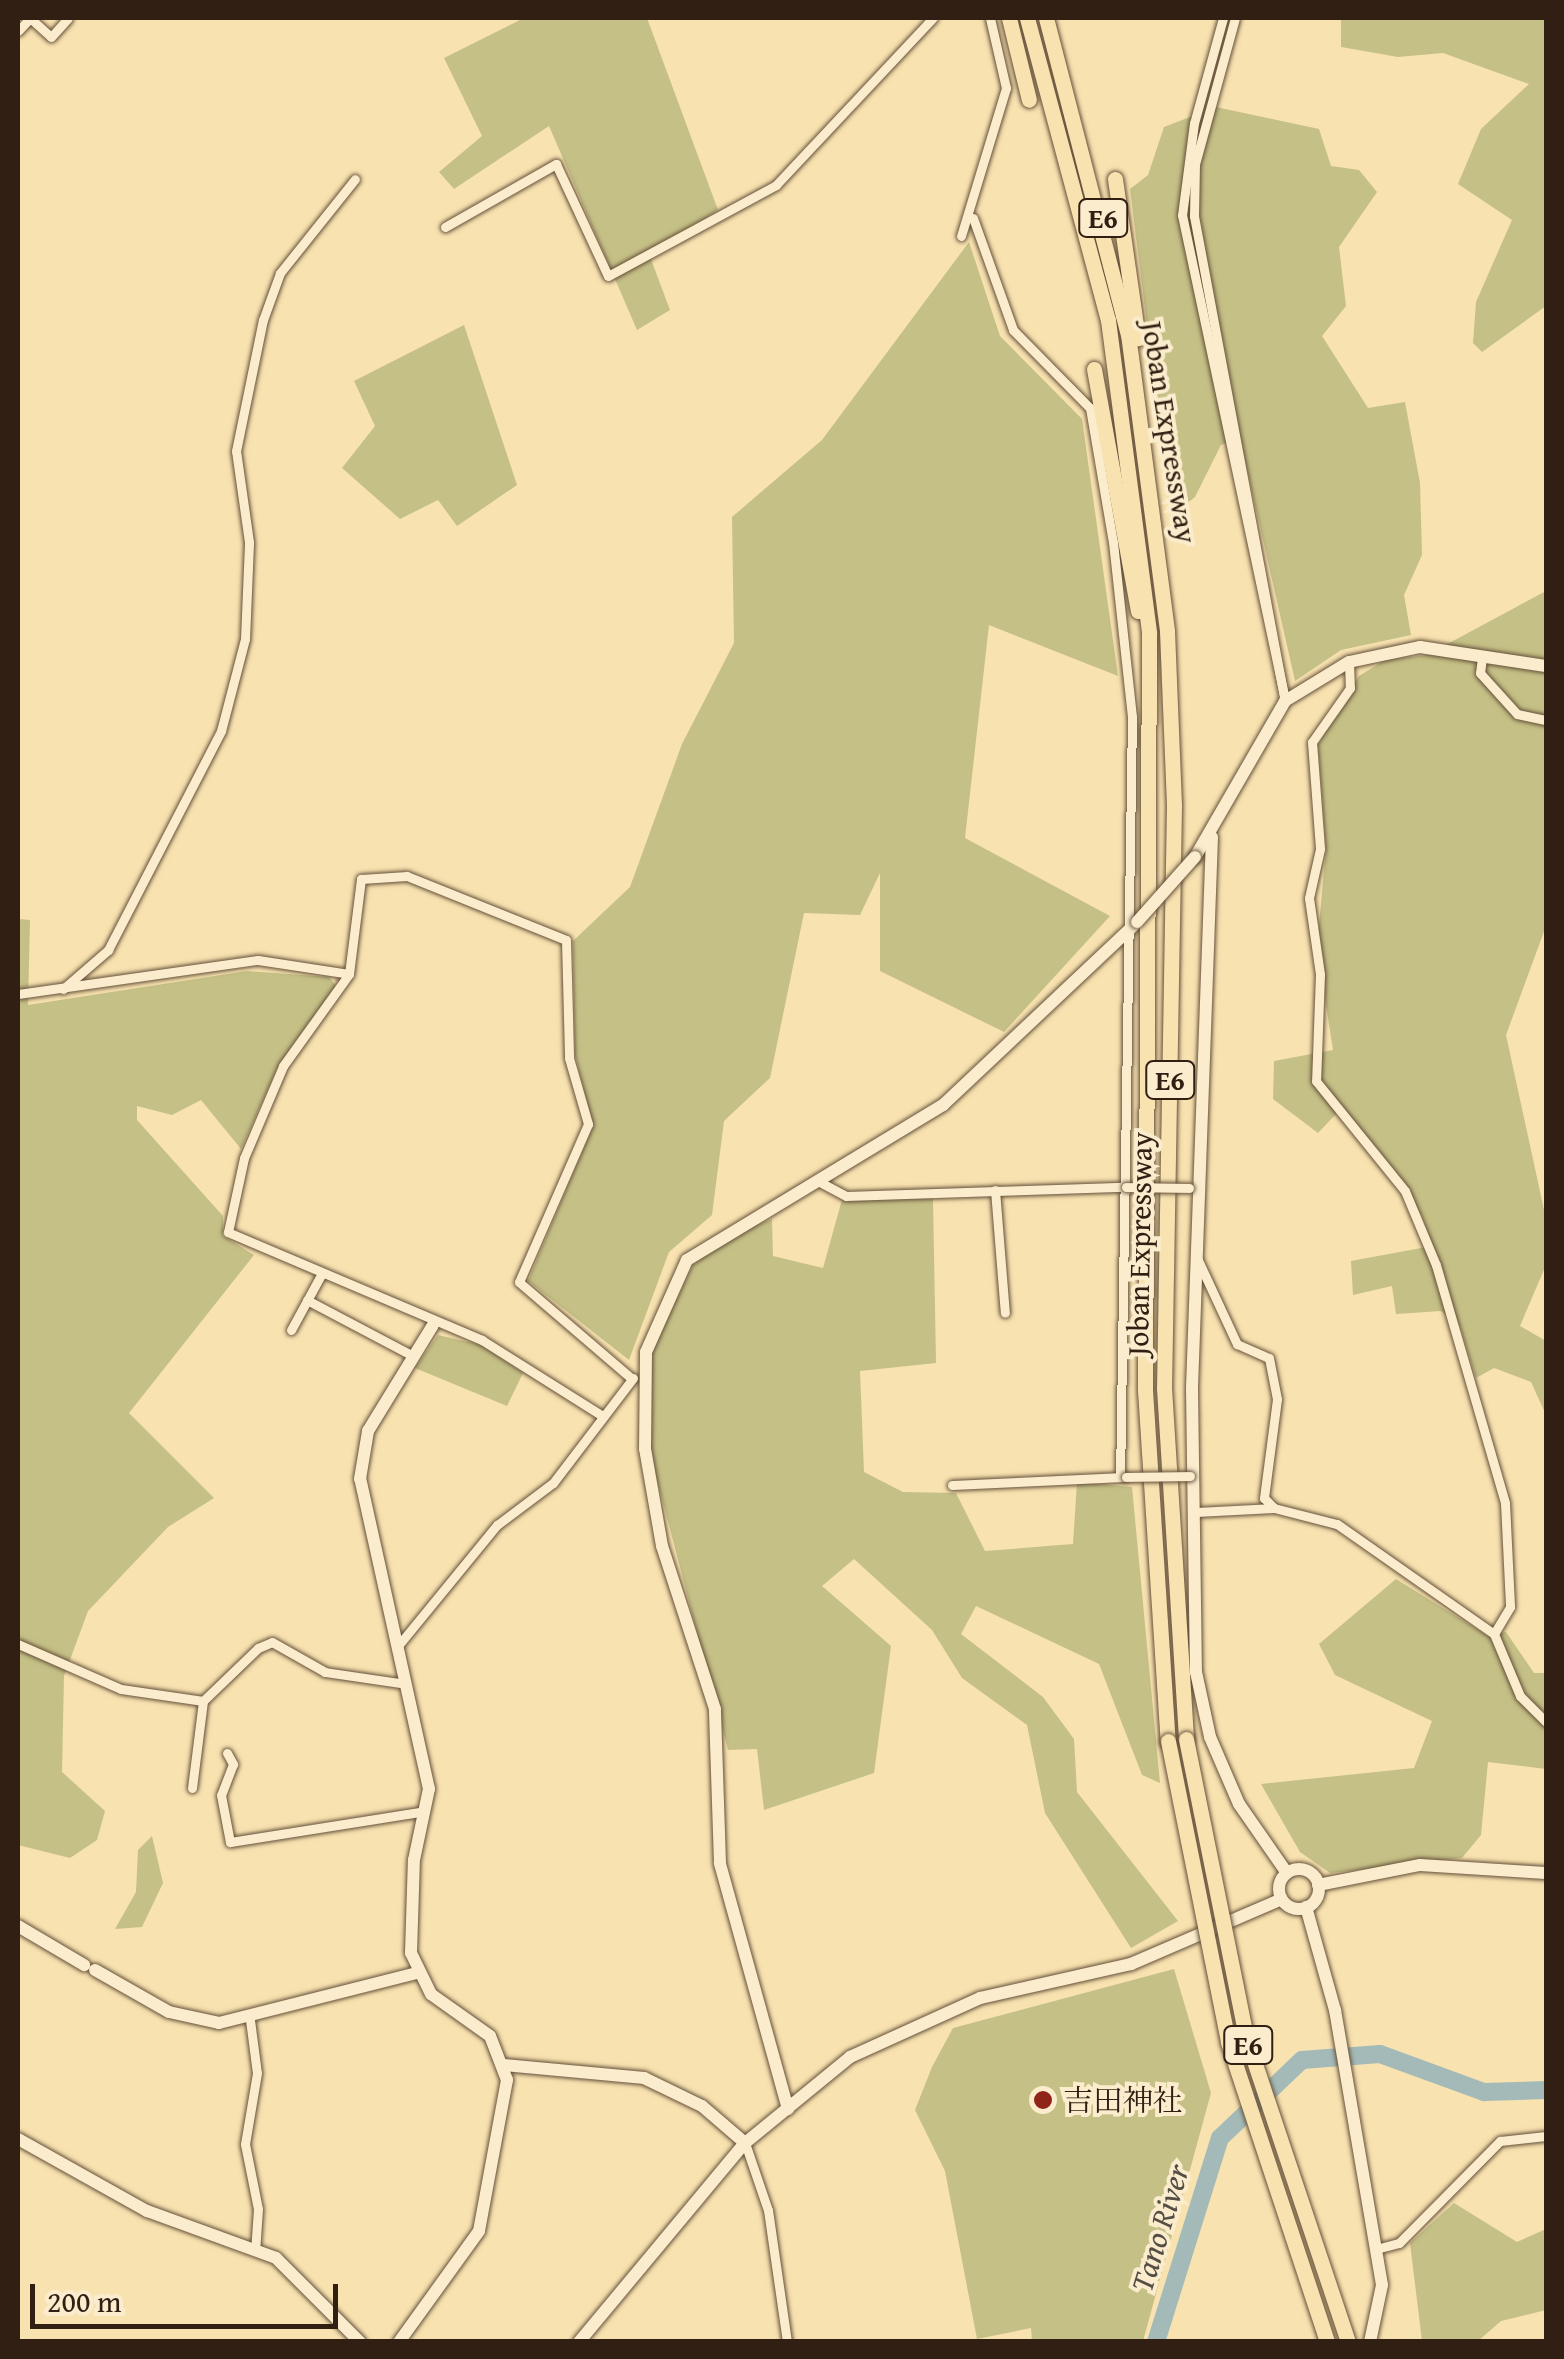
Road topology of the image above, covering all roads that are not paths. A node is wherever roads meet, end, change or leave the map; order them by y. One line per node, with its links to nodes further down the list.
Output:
1 (68, 18): 9 (street)
2 (933, 18): 14 (street)
3 (990, 18): 13 (street)
4 (1009, 18): 10 (highway)
5 (1027, 18): 22 (highway, Joban Expressway / E6)
6 (1046, 18): 17 (highway, Joban Expressway / E6)
7 (1223, 18): 21 (street)
8 (1235, 18): 21 (street)
9 (18, 31)
10 (1029, 100)
11 (355, 179): 27 (street)
12 (1116, 179): 17 (highway)
13 (973, 218): 15 (street); 25 (street)
14 (445, 226)
15 (961, 236)
16 (1094, 369): 22 (highway)
17 (1144, 422): 76 (highway, Joban Expressway / E6, bridge)
18 (1482, 657): 19 (street); 20 (street); 23 (street)
19 (1349, 662): 21 (street); 47 (street)
20 (1546, 666)
21 (1285, 701): 24 (street)
22 (1152, 704): 75 (highway, Joban Expressway / E6, bridge)
23 (1546, 720)
24 (1212, 837): 25 (street, bridge); 31 (street)
25 (1122, 940): 29 (street); 30 (street)
26 (349, 974): 27 (street); 34 (street); 40 (street)
27 (63, 988): 28 (street)
28 (18, 994)
29 (816, 1180): 32 (street); 40 (street)
30 (1124, 1187): 31 (street, bridge); 32 (street); 43 (street)
31 (1194, 1188): 33 (street)
32 (995, 1190): 36 (street)
33 (1197, 1258): 42 (street); 45 (street)
34 (321, 1275): 35 (street); 37 (street)
35 (307, 1300): 38 (street); 39 (street)
36 (1004, 1313)
37 (433, 1326): 39 (street); 41 (street)
38 (291, 1330)
39 (413, 1356): 49 (street)
40 (636, 1378): 41 (street); 65 (street)
41 (602, 1415): 49 (street)
42 (1193, 1476): 43 (street, bridge); 46 (street)
43 (1123, 1477): 44 (street)
44 (952, 1485)
45 (1274, 1508): 46 (street); 47 (street)
46 (1196, 1512): 56 (street)
47 (1494, 1634): 52 (street)
48 (18, 1644): 51 (street)
49 (397, 1647): 50 (street)
50 (406, 1684): 51 (street); 55 (street)
51 (203, 1701): 54 (street)
52 (1546, 1722)
53 (227, 1752): 55 (street)
54 (192, 1788)
55 (428, 1811): 62 (street)
56 (1287, 1873): 58 (street); 59 (street)
57 (1546, 1873): 58 (street)
58 (1318, 1885): 60 (street)
59 (1282, 1898): 60 (street); 65 (street)
60 (1306, 1907): 70 (street)
61 (18, 1926): 63 (street)
62 (417, 1973): 63 (street); 64 (street)
63 (250, 2020): 69 (street)
64 (504, 2065): 68 (street); 72 (street)
65 (788, 2109): 68 (street)
66 (1546, 2136): 70 (street)
67 (18, 2138): 69 (street)
68 (744, 2144): 73 (street); 74 (street)
69 (254, 2248): 71 (street)
70 (1376, 2249): 77 (street)
71 (360, 2342)
72 (398, 2342)
73 (578, 2342)
74 (787, 2342)
75 (1328, 2342)
76 (1348, 2342)
77 (1370, 2342)

